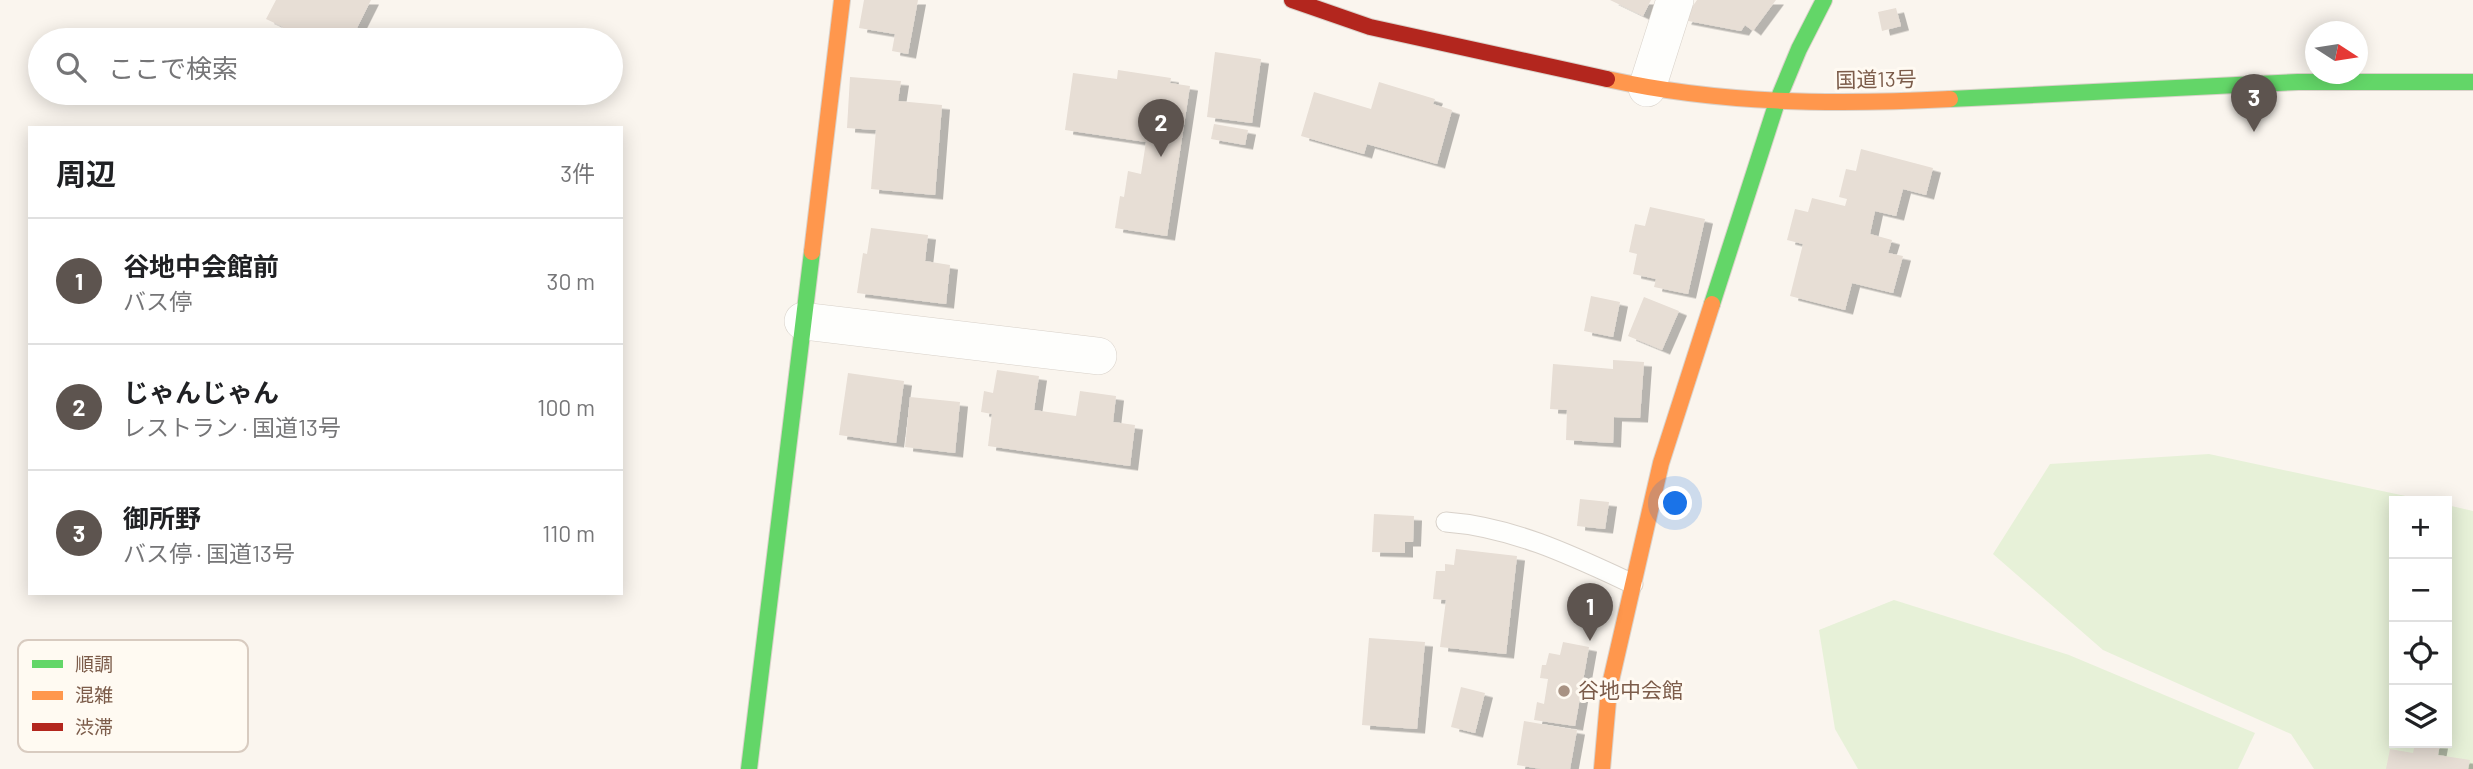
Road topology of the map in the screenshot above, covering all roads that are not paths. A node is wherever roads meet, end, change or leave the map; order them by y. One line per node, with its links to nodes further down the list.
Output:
1 (842, 0): 8 (main road)
2 (1292, 0): 6 (main road, 国道13号)
3 (1675, 0): 6 (street)
4 (1824, 0): 7 (main road)
5 (2473, 82): 7 (main road, 国道13号)
6 (1647, 88): 7 (main road, 国道13号)
7 (1777, 102): 11 (main road)
8 (803, 321): 9 (street); 12 (main road)
9 (1098, 356)
10 (1446, 522): 11 (lane)
11 (1633, 584): 13 (main road)
12 (749, 769)
13 (1602, 769)

